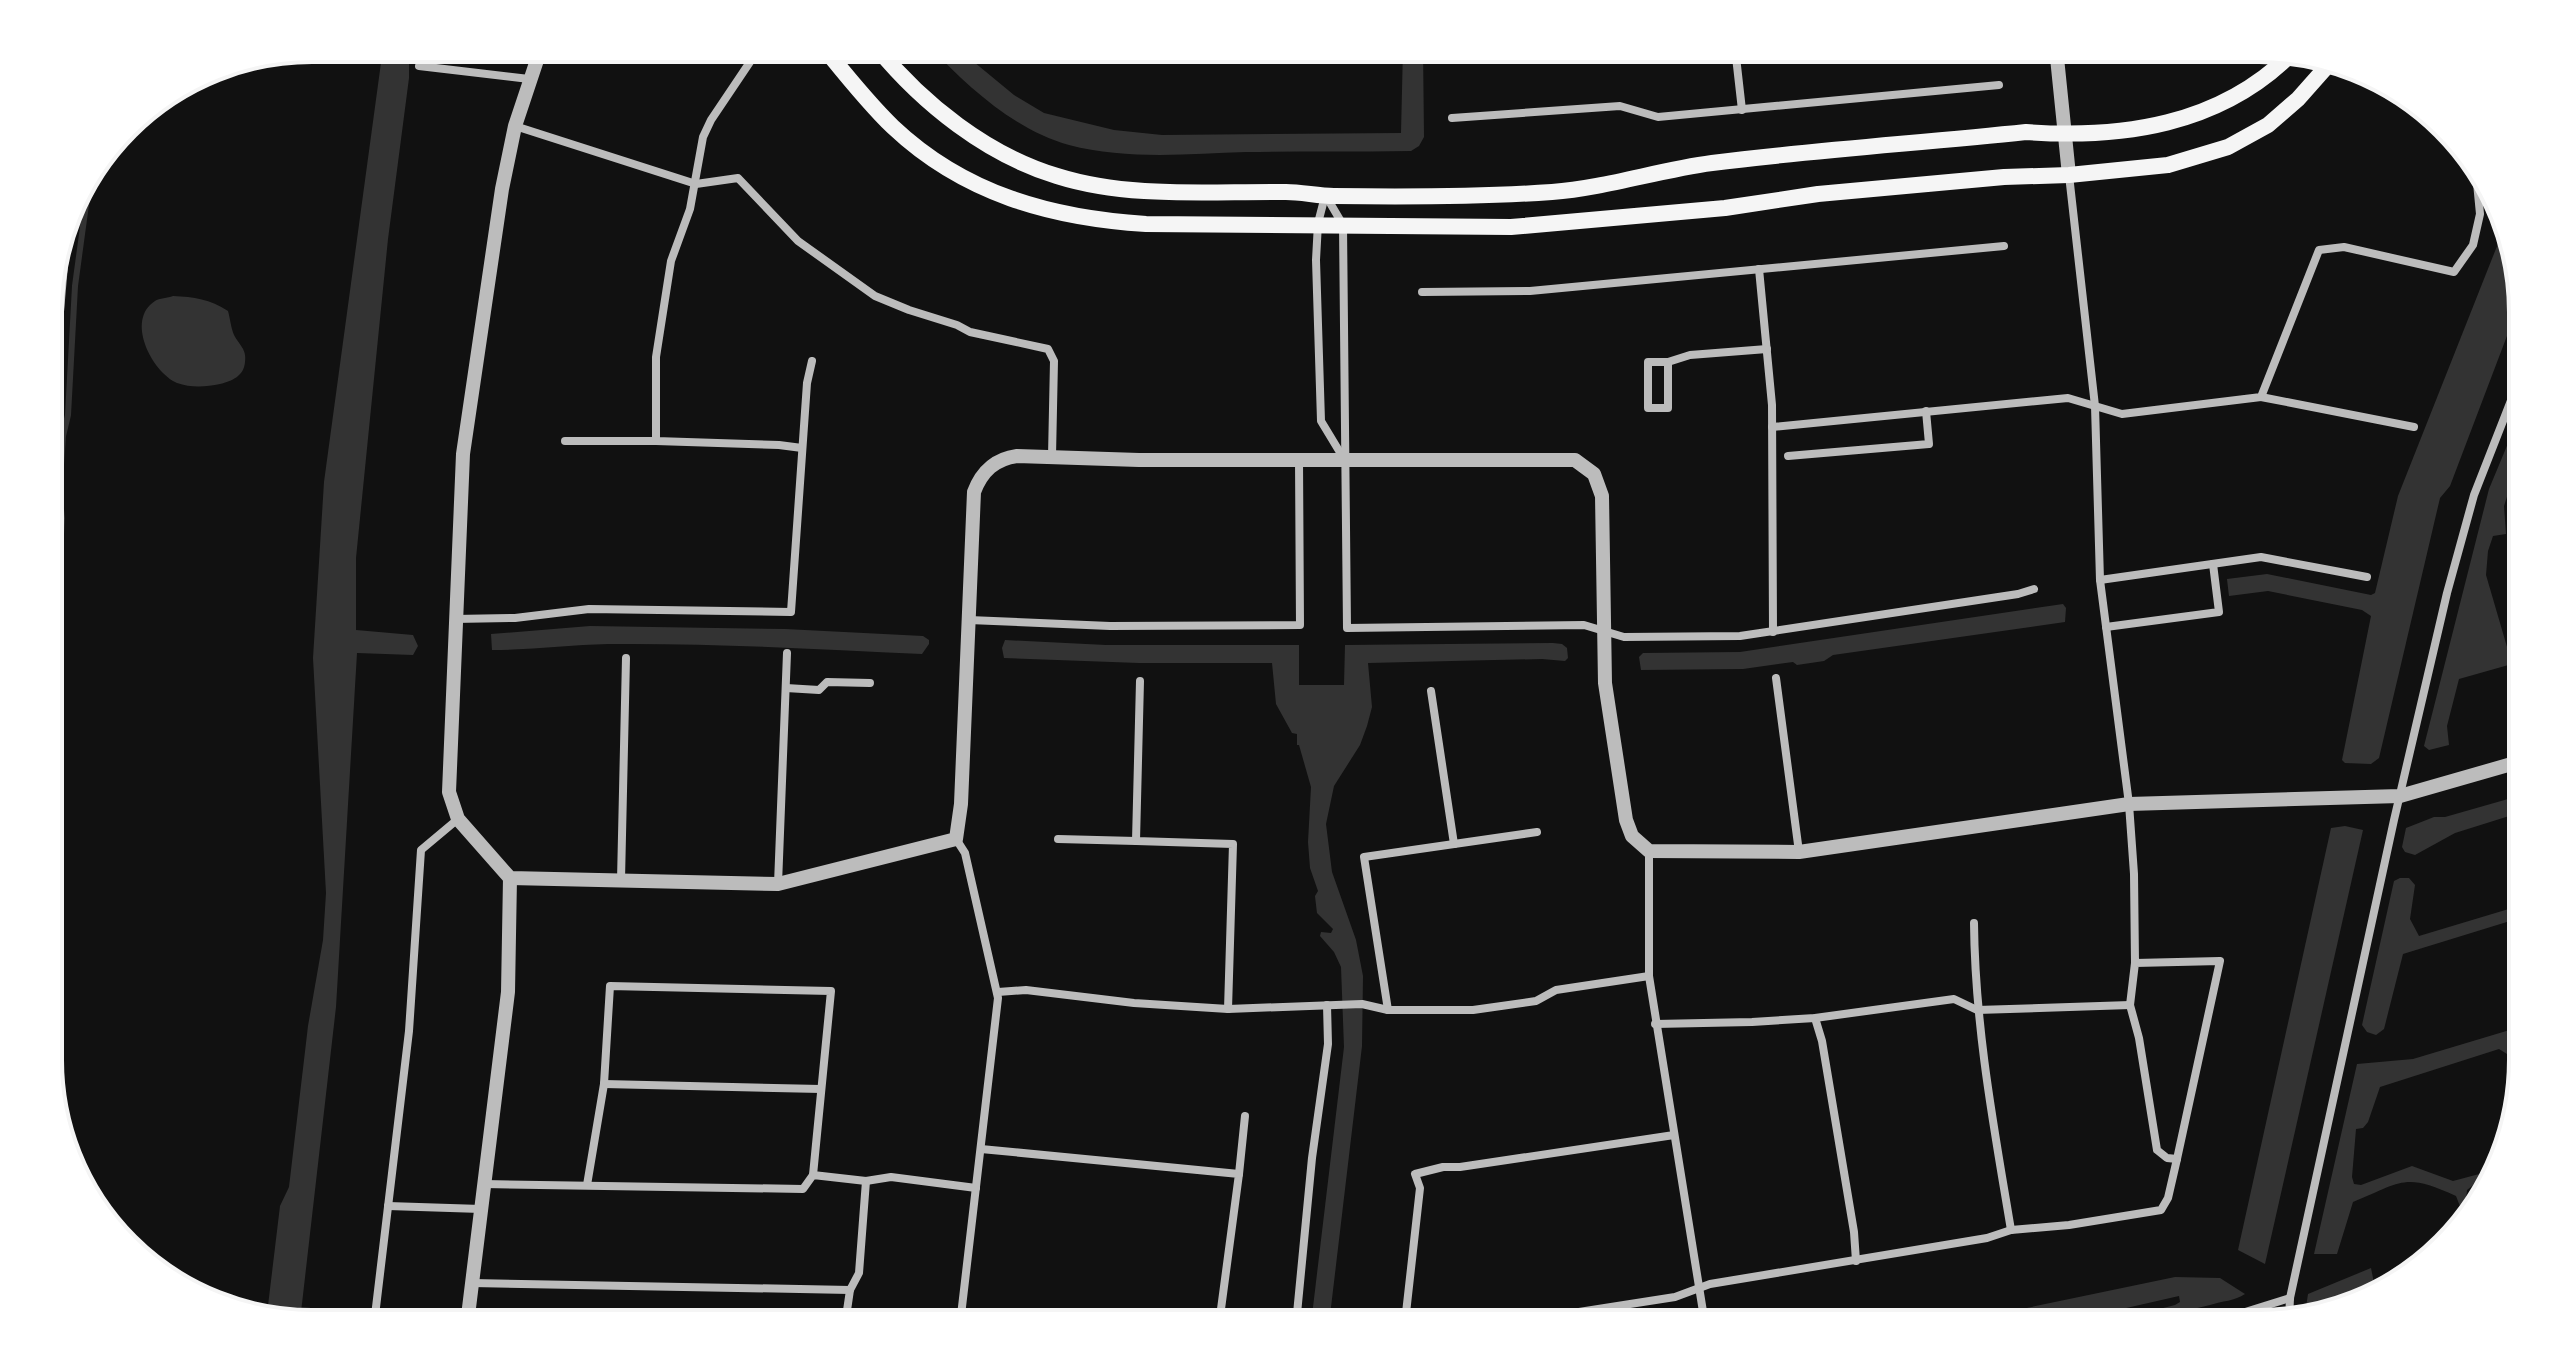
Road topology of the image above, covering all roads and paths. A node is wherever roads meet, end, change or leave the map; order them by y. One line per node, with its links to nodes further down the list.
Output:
1 (536, 62): 10 (street)
2 (750, 62): 17 (street)
3 (836, 62): 20 (main road)
4 (891, 62): 19 (main road)
5 (1737, 62): 12 (street)
6 (2057, 62): 15 (street)
7 (2281, 63): 15 (main road)
8 (419, 66): 10 (street)
9 (2323, 71): 16 (main road)
10 (529, 79): 14 (street)
11 (1999, 85): 12 (street)
12 (1742, 110): 13 (street)
13 (1452, 118)
14 (515, 126): 17 (street); 45 (street)
15 (2065, 135): 16 (street); 19 (main road)
16 (2069, 175): 21 (main road); 29 (street)
17 (696, 184): 35 (street); 37 (street)
18 (2478, 192): 28 (street)
19 (1326, 196): 20 (street); 21 (street)
20 (1318, 223): 21 (main road); 40 (street)
21 (1343, 225): 40 (street)
22 (2004, 246): 23 (street)
23 (1759, 269): 24 (street); 25 (street)
24 (1422, 292)
25 (1767, 349): 27 (street); 32 (street)
26 (812, 361): 36 (street)
27 (1668, 362): 27 (street)
28 (2261, 397): 29 (street); 33 (street)
29 (2095, 406): 31 (street); 43 (street)
30 (2509, 406): 58 (street)
31 (1926, 411): 32 (street); 38 (street)
32 (1772, 427): 49 (street)
33 (2414, 427)
34 (565, 441): 35 (street)
35 (656, 441): 36 (street)
36 (802, 448): 45 (street)
37 (1052, 456): 39 (street); 46 (street)
38 (1788, 456)
39 (1299, 460): 40 (street); 46 (street)
40 (1344, 460): 48 (street); 48 (street)
41 (2213, 564): 42 (street); 43 (street); 47 (street)
42 (2367, 577)
43 (2100, 580): 47 (street)
44 (2034, 589): 49 (street)
45 (454, 619): 60 (street)
46 (969, 620): 62 (street)
47 (2106, 627): 59 (street)
48 (1604, 631): 49 (street); 66 (street)
49 (1773, 632)
50 (787, 653): 55 (street)
51 (626, 658): 69 (street)
52 (1776, 678): 67 (street)
53 (1140, 681): 64 (street)
54 (870, 683): 55 (street)
55 (786, 688): 70 (street)
56 (1431, 691): 65 (street)
57 (2509, 765): 58 (street)
58 (2400, 796): 59 (street); 101 (street)
59 (2129, 804): 67 (street); 72 (street)
60 (458, 819): 68 (street); 94 (street)
61 (1537, 832): 65 (street)
62 (956, 839): 70 (street); 74 (street)
63 (1058, 839): 64 (street)
64 (1136, 841): 77 (street)
65 (1454, 844): 78 (street)
66 (1649, 851): 67 (street); 73 (street)
67 (1799, 852)
68 (510, 878): 69 (street); 91 (street)
69 (621, 880): 70 (street)
70 (778, 884)
71 (1974, 923): 79 (street)
72 (2135, 963): 76 (street); 87 (street)
73 (1649, 976): 78 (street); 81 (street)
74 (998, 992): 77 (street); 86 (street)
75 (1327, 1005): 77 (street); 78 (street); 103 (street)
76 (2130, 1005): 79 (street); 87 (street)
77 (1228, 1009)
78 (1388, 1010)
79 (1977, 1010): 80 (street); 96 (street)
80 (1815, 1018): 81 (street); 97 (street)
81 (1655, 1024): 85 (street)
82 (604, 1084): 83 (street); 83 (street); 92 (street)
83 (821, 1089): 89 (street)
84 (1245, 1116): 88 (street)
85 (1674, 1135): 99 (street); 104 (street)
86 (981, 1149): 88 (street); 93 (street)
87 (2177, 1159): 96 (street)
88 (1239, 1174): 112 (street)
89 (813, 1175): 90 (street); 92 (street)
90 (866, 1181): 93 (street); 100 (street)
91 (484, 1184): 92 (street); 95 (street)
92 (587, 1185)
93 (976, 1188): 111 (street)
94 (388, 1206): 95 (street); 108 (street)
95 (481, 1209): 98 (street)
96 (2011, 1230): 97 (street)
97 (1856, 1261): 99 (street)
98 (472, 1283): 100 (street); 109 (street)
99 (1699, 1289): 105 (street); 106 (street)
100 (850, 1290): 110 (street)
101 (2290, 1298): 102 (street); 107 (street)
102 (2290, 1307)
103 (1297, 1309)
104 (1406, 1309)
105 (1595, 1309)
106 (1702, 1309)
107 (2255, 1309)
108 (376, 1310)
109 (469, 1310)
110 (847, 1310)
111 (961, 1310)
112 (1221, 1310)

